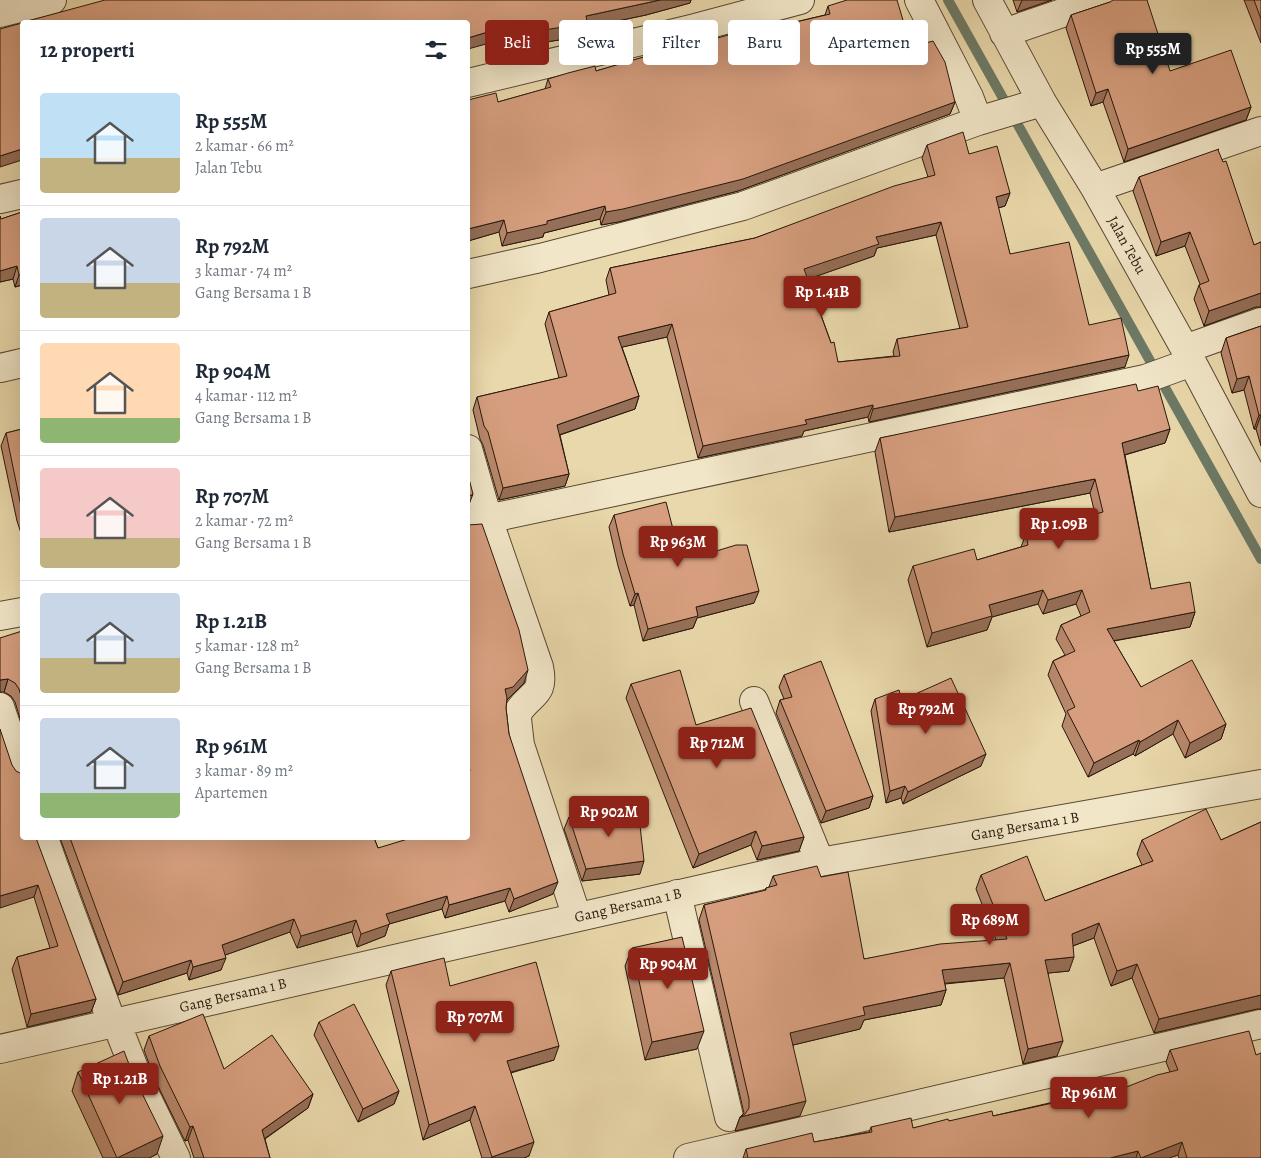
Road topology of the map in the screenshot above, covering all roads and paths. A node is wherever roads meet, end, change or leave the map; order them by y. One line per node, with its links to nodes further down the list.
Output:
1 (52, 0): 6 (street)
2 (800, 0): 8 (street)
3 (919, 0): 10 (street)
4 (987, 0): 7 (street, Jalan Tebu)
5 (1100, 0): 7 (street)
6 (0, 13)
7 (1004, 33): 9 (street, Jalan Tebu)
8 (470, 83)
9 (1036, 104): 10 (street); 12 (street, Jalan Tebu)
10 (983, 120): 15 (street)
11 (1261, 131): 12 (street)
12 (1096, 188): 17 (street, Jalan Tebu)
13 (20, 194): 14 (street)
14 (0, 199)
15 (470, 274)
16 (1261, 322): 17 (street)
17 (1187, 359): 21 (street, Jalan Tebu); 22 (street)
18 (20, 363): 19 (street)
19 (0, 368)
20 (470, 463): 22 (street)
21 (1261, 493)
22 (478, 521): 32 (street)
23 (20, 612): 24 (street)
24 (0, 616)
25 (754, 701): 30 (street)
26 (0, 707): 27 (street)
27 (20, 766)
28 (1261, 784): 30 (street, Gang Bersama 1 B)
29 (45, 840): 33 (street)
30 (820, 862): 31 (street, Gang Bersama 1 B)
31 (677, 894): 32 (street, Gang Bersama 1 B); 36 (street)
32 (577, 916): 33 (street, Gang Bersama 1 B)
33 (114, 1022): 35 (street, Gang Bersama 1 B); 37 (street)
34 (1261, 1024): 38 (street)
35 (0, 1049)
36 (729, 1117)
37 (176, 1158)
38 (688, 1158)

